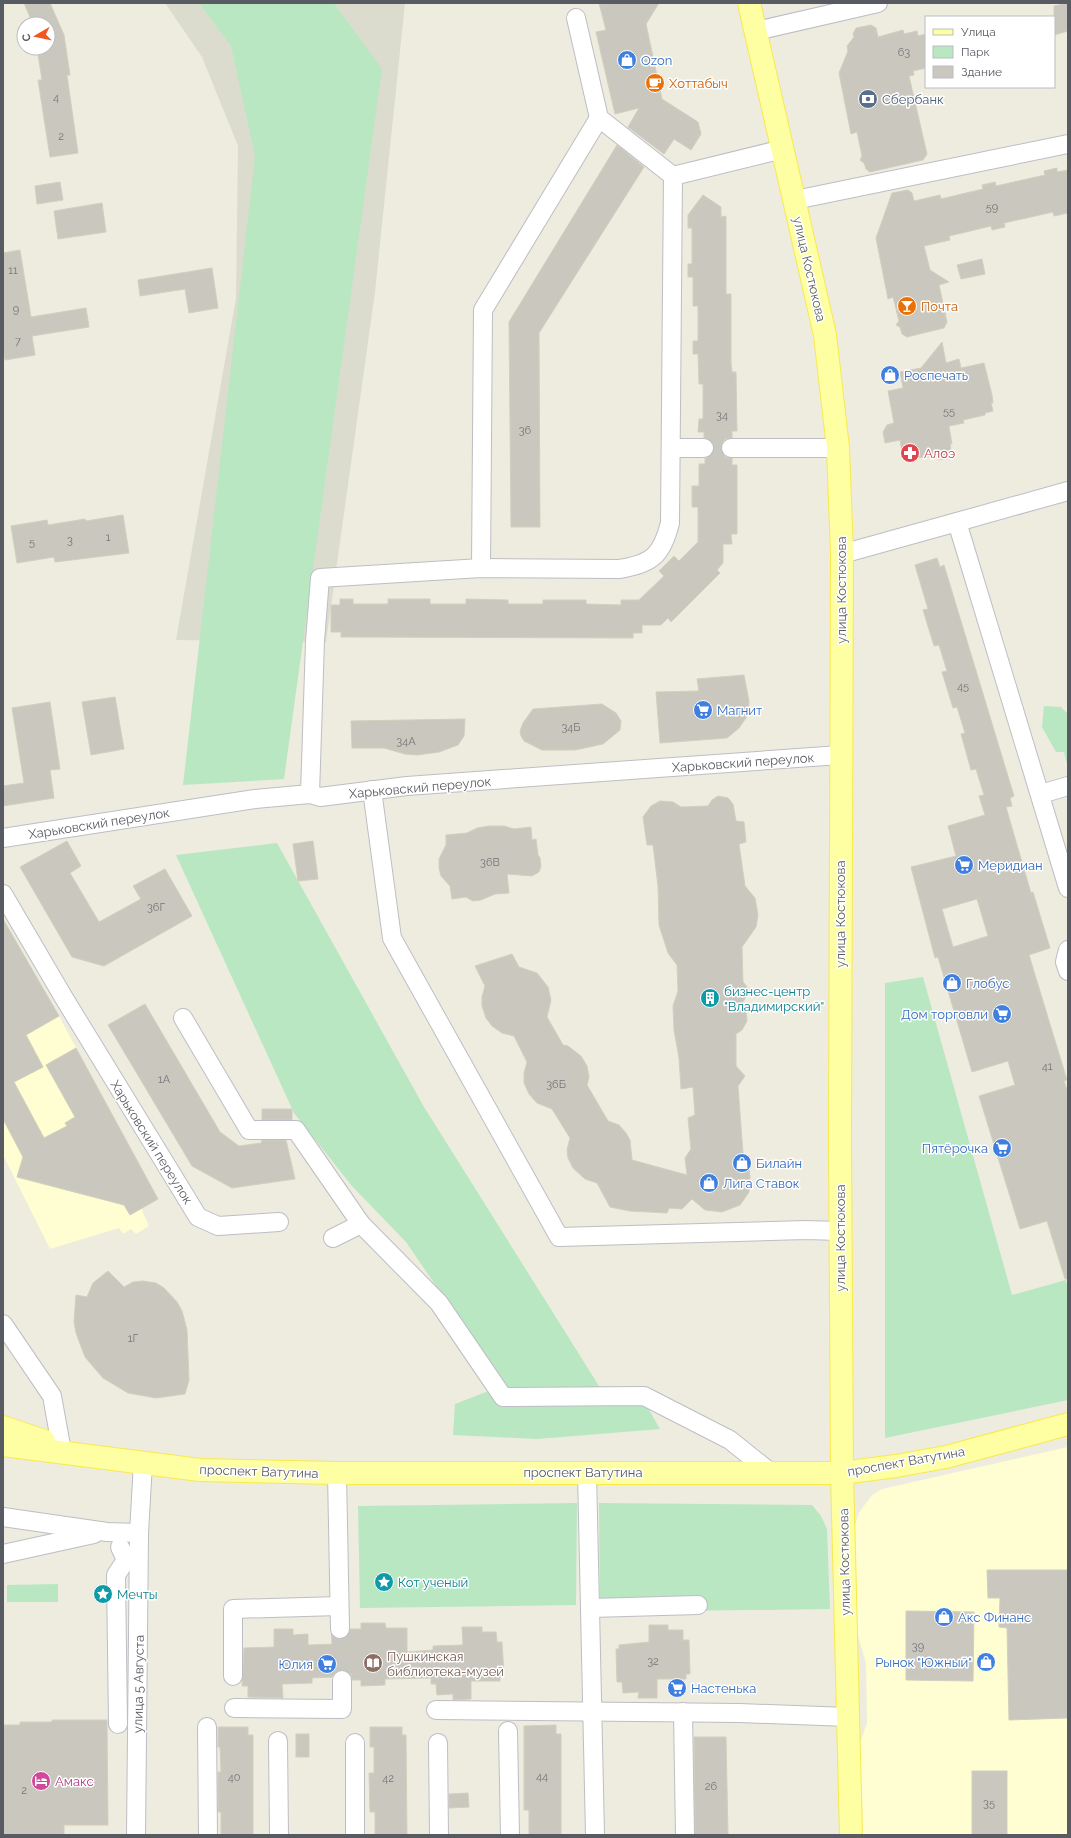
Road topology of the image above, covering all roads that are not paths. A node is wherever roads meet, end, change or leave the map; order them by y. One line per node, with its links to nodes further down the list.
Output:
1 (749, 3): 4 (main road, улица Костюкова)
2 (878, 3): 4 (street)
3 (576, 18): 5 (street)
4 (756, 31): 7 (main road, улица Костюкова)
5 (599, 118): 8 (street); 17 (street)
6 (1068, 144): 9 (street)
7 (784, 149): 8 (street); 9 (main road, улица Костюкова)
8 (673, 176): 10 (street)
9 (795, 200): 13 (main road, улица Костюкова)
10 (671, 448): 11 (street); 17 (street)
11 (704, 448)
12 (732, 448): 13 (street)
13 (838, 448): 16 (main road, улица Костюкова)
14 (1068, 491): 15 (street)
15 (958, 522): 16 (street); 22 (street)
16 (842, 554): 18 (main road, улица Костюкова)
17 (481, 568): 21 (street)
18 (840, 756): 20 (street, Харьковский переулок); 31 (main road, улица Костюкова)
19 (1068, 786): 22 (street)
20 (372, 790): 21 (street, Харьковский переулок); 31 (street)
21 (310, 794): 23 (street, Харьковский переулок)
22 (1041, 794): 24 (street)
23 (3, 838)
24 (1068, 888)
25 (3, 894): 29 (street, Харьковский переулок)
26 (1068, 950): 27 (street)
27 (1068, 971)
28 (183, 1018): 30 (street)
29 (279, 1222)
30 (361, 1224): 32 (street); 41 (street)
31 (840, 1231): 43 (main road, улица Костюкова)
32 (332, 1238)
33 (3, 1324): 37 (street)
34 (1068, 1424): 43 (main road, проспект Ватутина)
35 (3, 1427): 37 (main road, проспект Ватутина)
36 (3, 1445): 38 (main road, проспект Ватутина)
37 (61, 1446): 38 (main road, проспект Ватутина)
38 (92, 1457): 39 (main road, проспект Ватутина)
39 (143, 1464): 42 (main road, проспект Ватутина); 46 (street, улица 5 Августа)
40 (587, 1472): 41 (main road, проспект Ватутина); 42 (main road, проспект Ватутина); 51 (street)
41 (770, 1472): 43 (main road, проспект Ватутина)
42 (337, 1473): 49 (street)
43 (842, 1473): 59 (main road, улица Костюкова)
44 (3, 1517): 45 (street)
45 (107, 1532): 46 (street); 47 (street)
46 (139, 1533): 66 (street, улица 5 Августа)
47 (3, 1554)
48 (119, 1563): 60 (street)
49 (339, 1606): 52 (street); 53 (street)
50 (698, 1606): 51 (street)
51 (591, 1608): 57 (street)
52 (340, 1629)
53 (233, 1676)
54 (342, 1680): 55 (street)
55 (234, 1708)
56 (436, 1710): 57 (street)
57 (593, 1711): 58 (street); 72 (street)
58 (683, 1712): 59 (street); 73 (street)
59 (848, 1716): 74 (main road, улица Костюкова)
60 (118, 1724)
61 (207, 1727): 67 (street)
62 (508, 1731): 71 (street)
63 (278, 1741): 68 (street)
64 (355, 1743): 69 (street)
65 (438, 1743): 70 (street)
66 (136, 1835)
67 (208, 1835)
68 (279, 1835)
69 (355, 1835)
70 (439, 1835)
71 (510, 1835)
72 (595, 1835)
73 (685, 1835)
74 (851, 1835)

